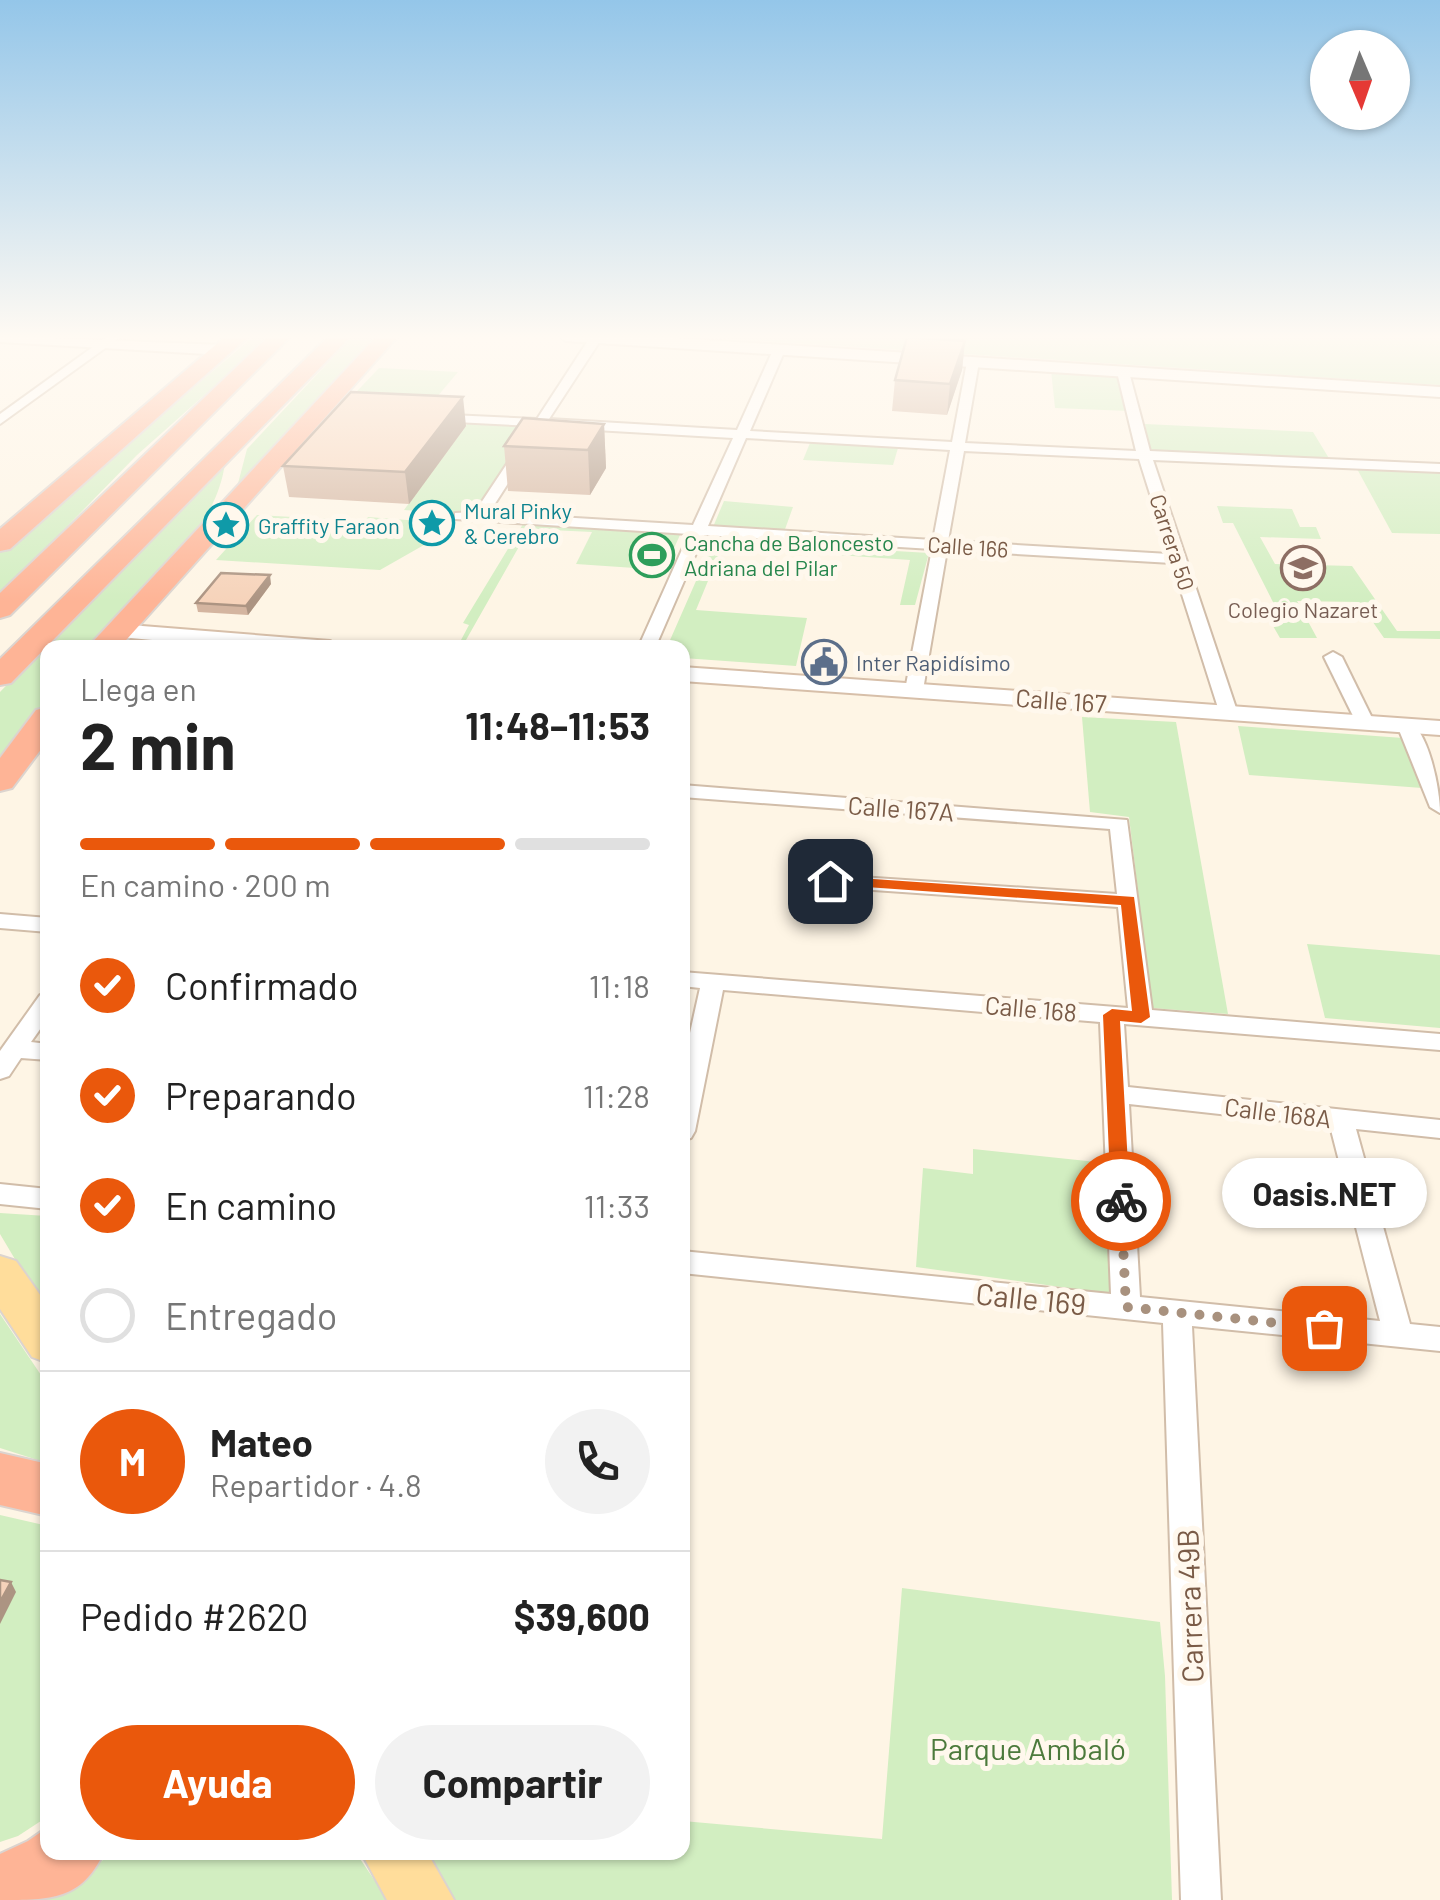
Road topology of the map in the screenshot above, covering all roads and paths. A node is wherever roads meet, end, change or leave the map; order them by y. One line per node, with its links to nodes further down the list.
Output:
1 (136, 425): 18 (highway)
2 (185, 425): 21 (highway)
3 (305, 425): 16 (highway)
4 (539, 425): 15 (street)
5 (570, 425): 10 (street)
6 (745, 425): 10 (street)
7 (962, 425): 11 (street)
8 (1136, 425): 12 (street, Carrera 50)
9 (250, 426): 16 (highway); 27 (highway)
10 (741, 434): 11 (street); 17 (street)
11 (958, 446): 12 (street); 19 (street)
12 (1144, 454): 13 (street); 20 (street, Carrera 50)
13 (1440, 468)
14 (460, 516): 15 (street, Calle 166)
15 (478, 517): 17 (street, Calle 166)
16 (214, 527): 22 (highway)
17 (698, 530): 19 (street, Calle 166); 24 (street)
18 (6, 533)
19 (940, 544): 20 (street, Calle 166); 28 (street)
20 (1178, 559): 29 (street, Carrera 50)
21 (0, 609)
22 (110, 639): 23 (street)
23 (137, 640)
24 (650, 640)
25 (1332, 656): 30 (street)
26 (690, 675): 28 (street, Calle 167)
27 (0, 676)
28 (914, 690): 29 (street, Calle 167)
29 (1228, 711): 30 (street, Calle 167)
30 (1365, 722): 31 (street, Calle 167)
31 (1406, 725): 32 (street, Calle 167); 36 (street)
32 (1440, 728)
33 (40, 736): 34 (highway)
34 (0, 781)
35 (690, 792): 38 (street, Calle 167A)
36 (1440, 807)
37 (830, 881): 38 (street)
38 (1128, 901): 45 (street)
39 (0, 921): 40 (street)
40 (40, 924)
41 (690, 979): 42 (street, Calle 168)
42 (713, 981): 44 (street, Calle 168); 50 (street)
43 (40, 1011): 47 (street)
44 (1112, 1015): 45 (street, Calle 168); 51 (street)
45 (1141, 1017): 46 (street, Calle 168)
46 (1440, 1042)
47 (14, 1048): 48 (street); 49 (street)
48 (40, 1051)
49 (0, 1070)
50 (690, 1092)
51 (1116, 1094): 52 (street, Calle 168A); 58 (street)
52 (1341, 1120): 53 (street, Calle 168A); 61 (street)
53 (1440, 1129)
54 (0, 1194): 55 (street)
55 (40, 1197)
56 (690, 1263): 58 (street, Calle 169)
57 (0, 1273): 60 (main road)
58 (1126, 1307): 59 (street, Calle 169)
59 (1176, 1312): 61 (street, Calle 169); 69 (street, Carrera 49B)
60 (40, 1332)
61 (1398, 1335): 62 (street, Calle 169)
62 (1440, 1339)
63 (0, 1479): 64 (highway)
64 (40, 1488)
65 (60, 1860): 67 (highway)
66 (396, 1860): 68 (main road)
67 (0, 1890)
68 (423, 1900)
69 (1200, 1900)

